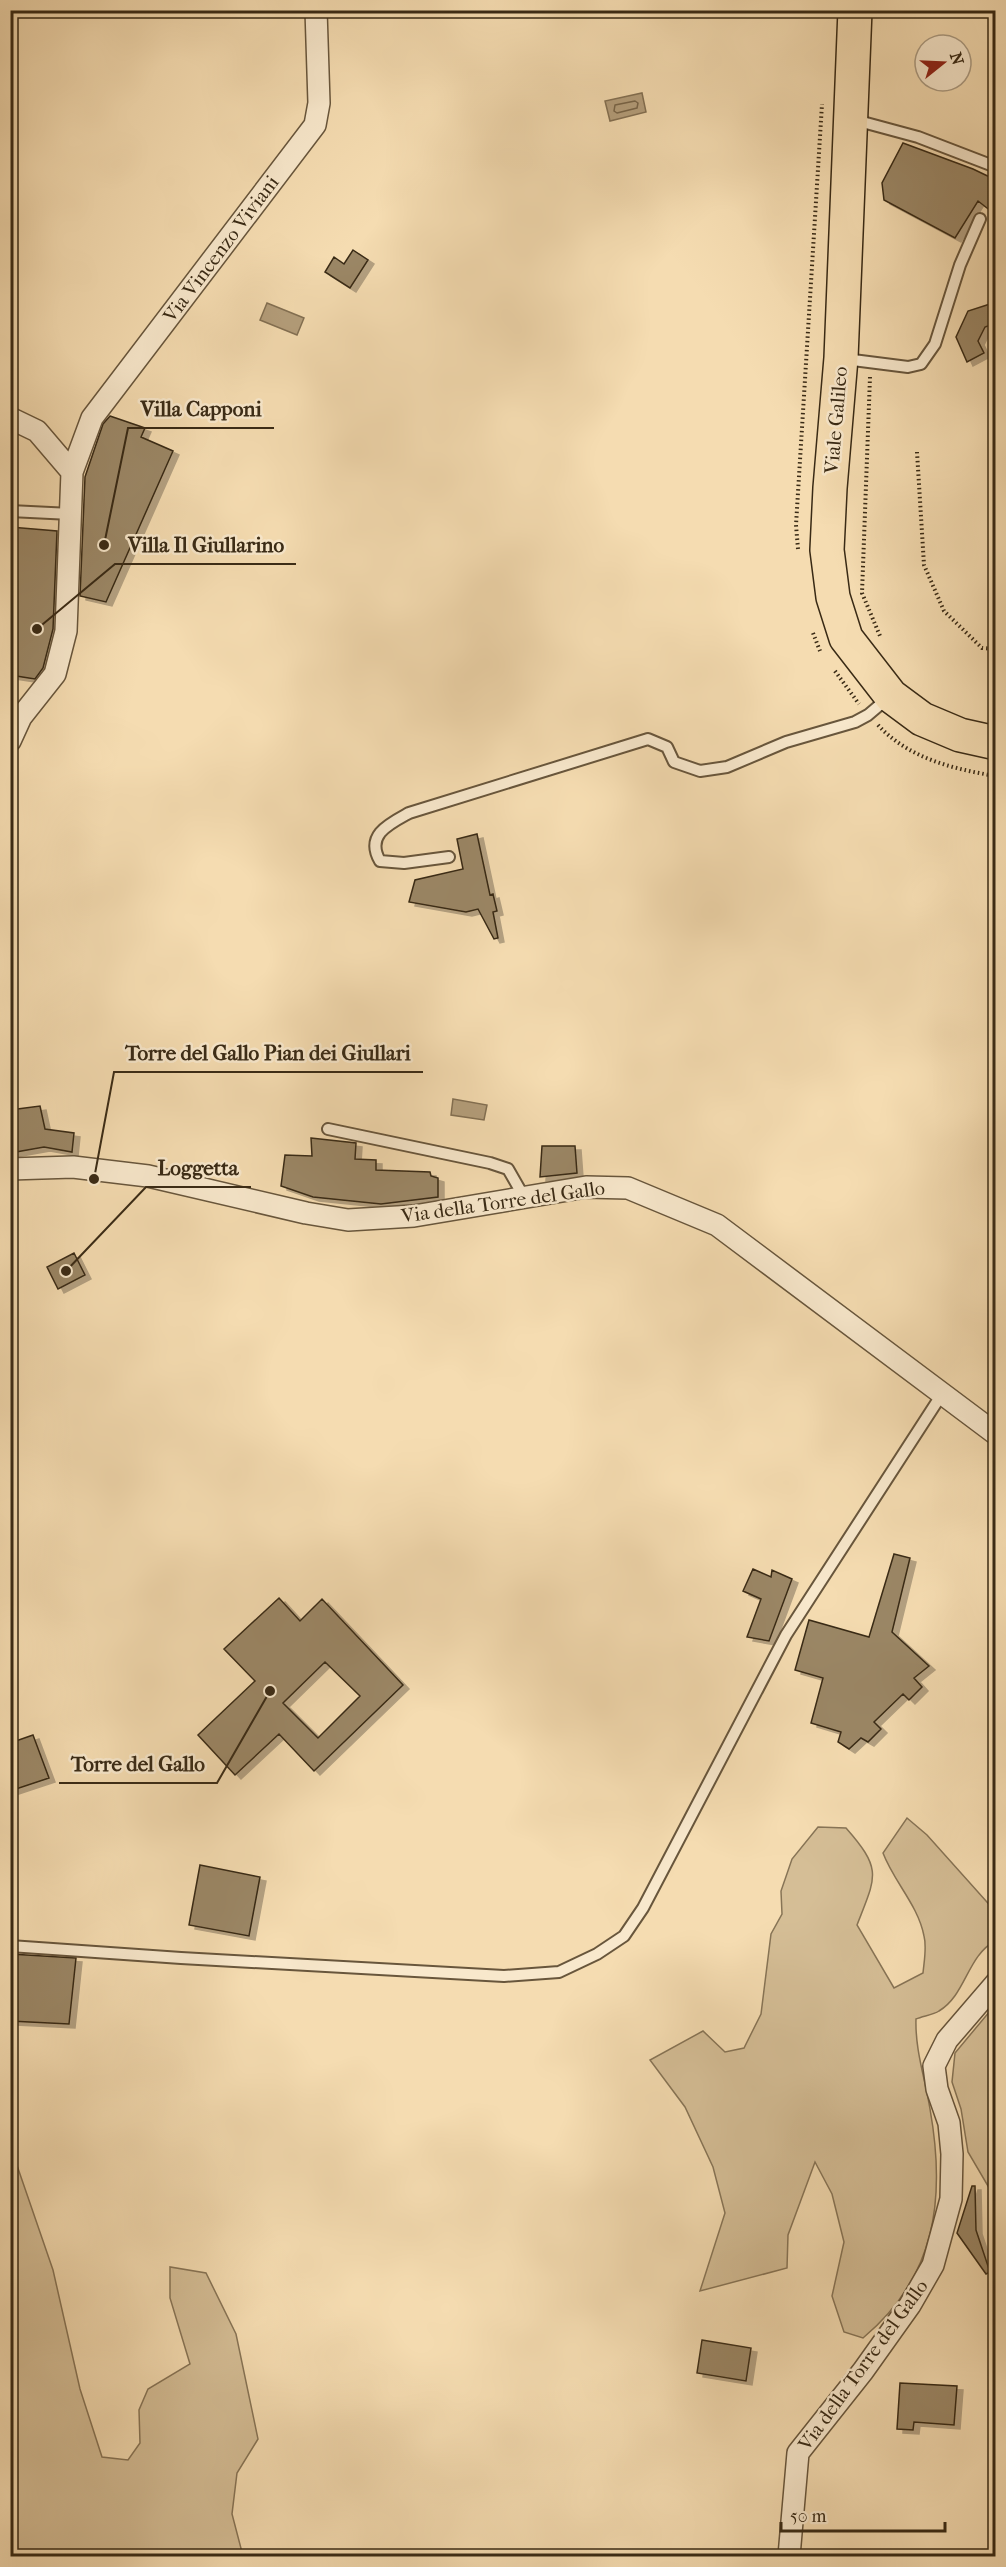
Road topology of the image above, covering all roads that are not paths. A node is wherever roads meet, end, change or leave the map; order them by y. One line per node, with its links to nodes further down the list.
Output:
1 (316, 10): 8 (street, Via Vincenzo Viviani)
2 (855, 10): 3 (main road, Viale Galileo)
3 (852, 119): 4 (lane); 6 (main road, Viale Galileo)
4 (996, 167)
5 (980, 219): 6 (lane)
6 (856, 360): 11 (main road, Viale Galileo)
7 (10, 418): 8 (street)
8 (72, 472): 10 (street, Via Vincenzo Viviani)
9 (10, 511): 10 (lane)
10 (71, 514): 12 (street, Via Vincenzo Viviani)
11 (891, 696): 13 (main road, Viale Galileo); 14 (lane)
12 (10, 741)
13 (996, 743)
14 (449, 857)
15 (328, 1129): 17 (lane)
16 (10, 1169): 17 (street, Via della Torre del Gallo)
17 (524, 1197): 18 (street, Via della Torre del Gallo)
18 (942, 1394): 19 (street, Via della Torre del Gallo); 20 (lane)
19 (996, 1434)
20 (10, 1946)
21 (996, 1983): 22 (street, Via della Torre del Gallo)
22 (789, 2556)

